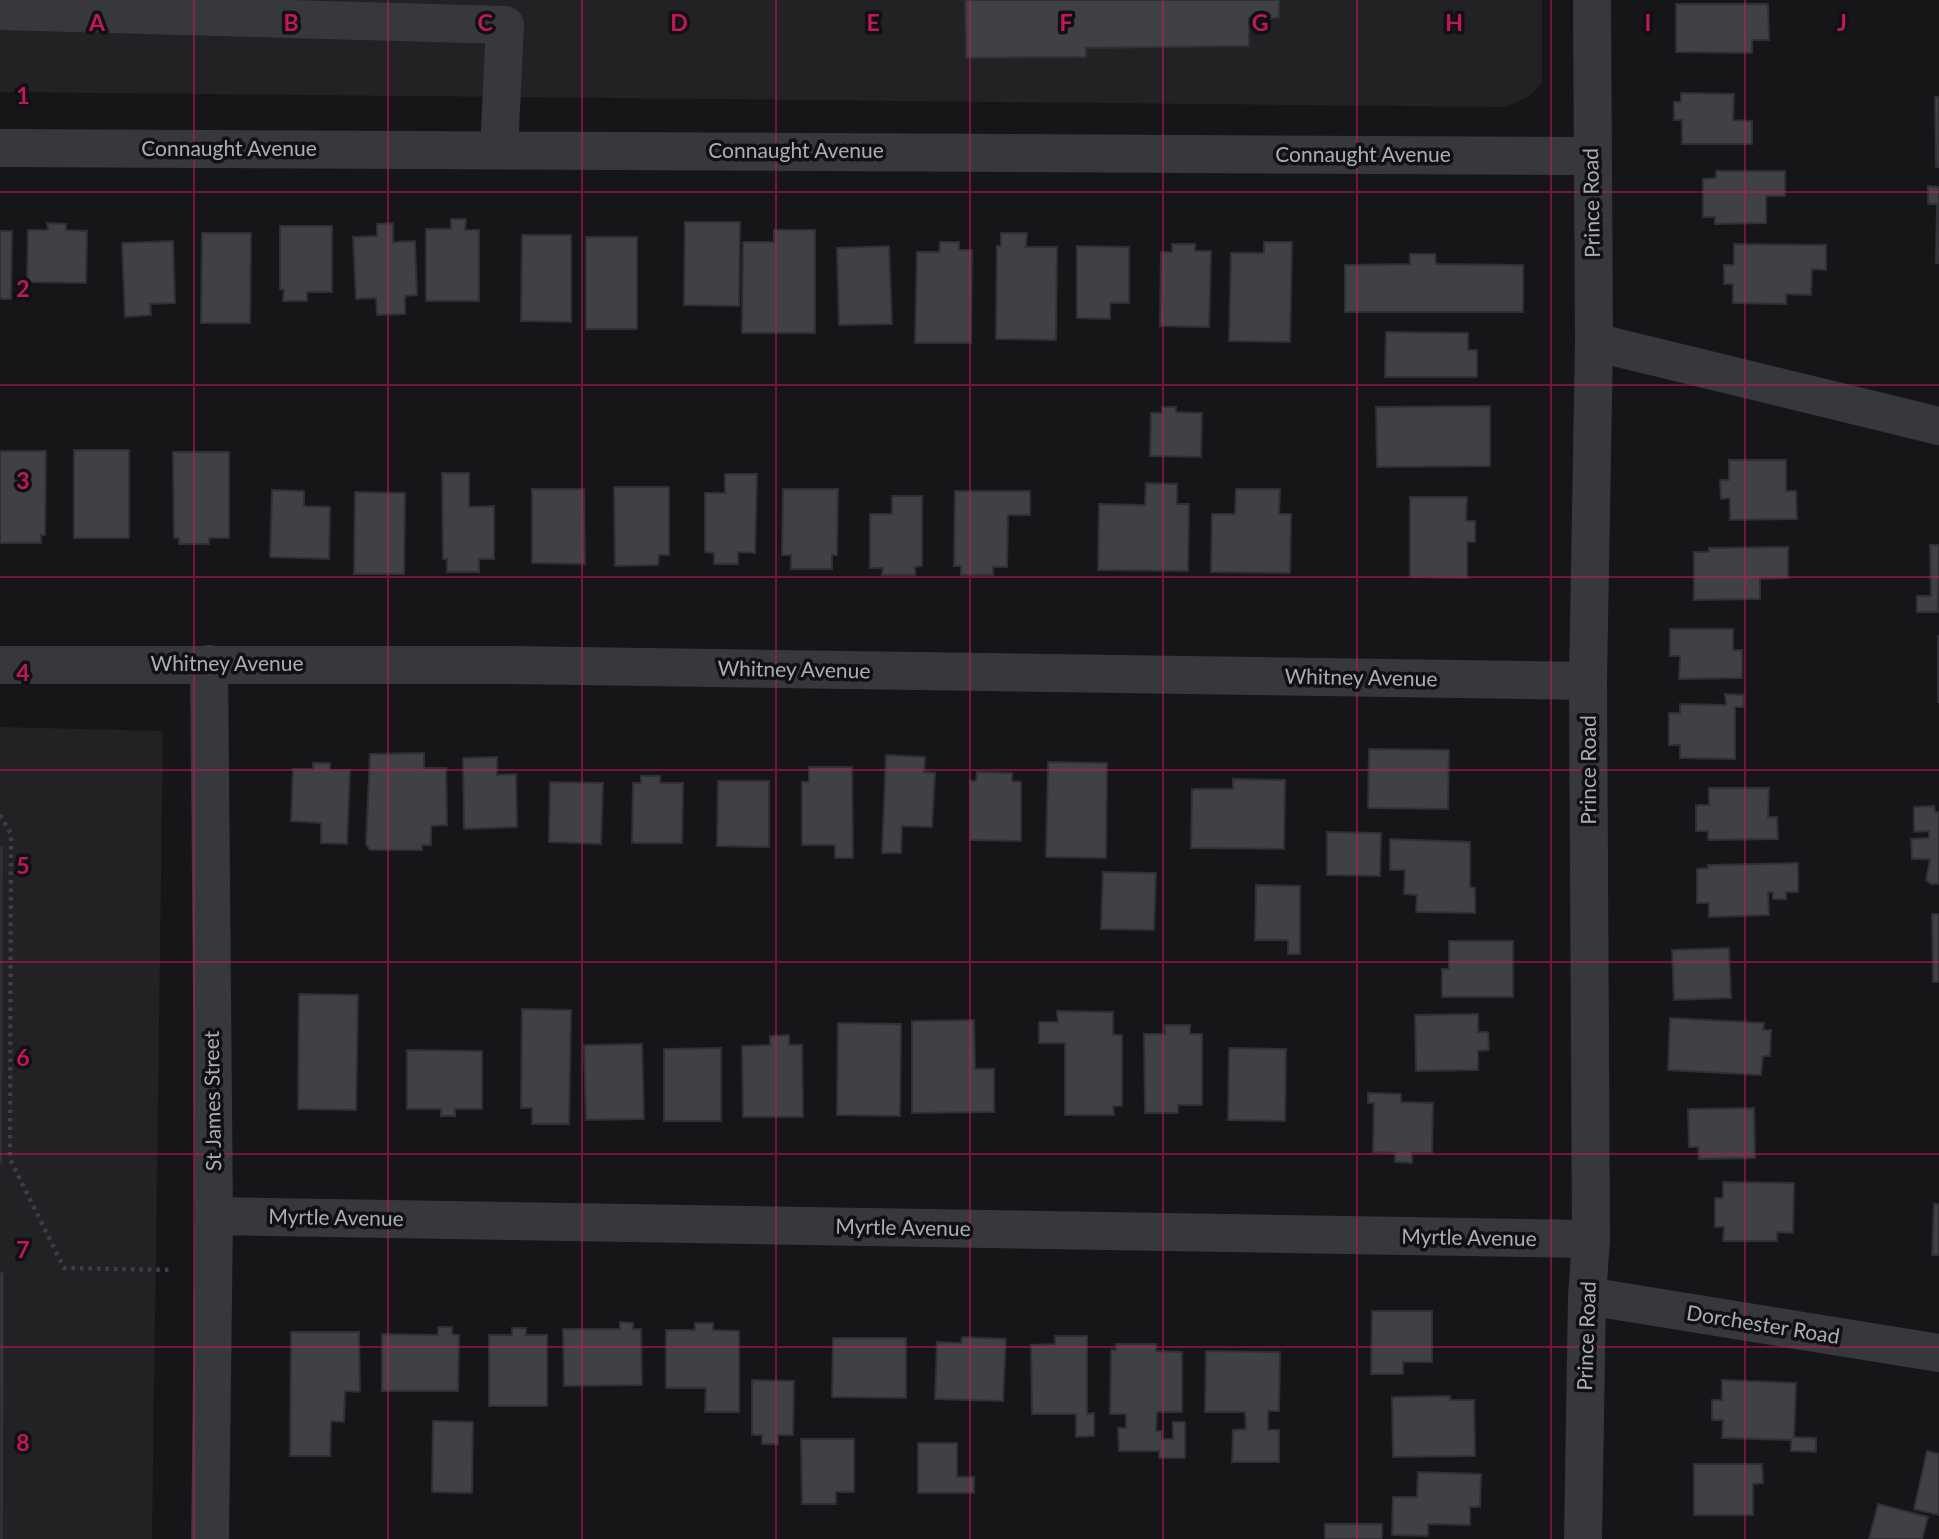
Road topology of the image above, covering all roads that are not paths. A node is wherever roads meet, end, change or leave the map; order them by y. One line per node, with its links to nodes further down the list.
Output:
1 (1592, 0): 6 (street, Prince Road)
2 (8, 7): 3 (street)
3 (399, 11): 5 (street)
4 (0, 148): 5 (street, Connaught Avenue)
5 (499, 150): 6 (street, Connaught Avenue)
6 (1591, 156): 7 (street, Prince Road)
7 (1594, 342): 8 (street); 11 (street, Prince Road)
8 (1939, 426)
9 (209, 664): 10 (street, Whitney Avenue); 11 (street, Whitney Avenue); 12 (street, St James Street)
10 (0, 665)
11 (1588, 681): 13 (street, Prince Road)
12 (214, 1216): 13 (street, Myrtle Avenue); 16 (street, St James Street)
13 (1591, 1239): 14 (street, Prince Road)
14 (1587, 1296): 15 (street, Dorchester Road); 17 (street, Prince Road)
15 (1939, 1353)
16 (210, 1539)
17 (1583, 1539)

